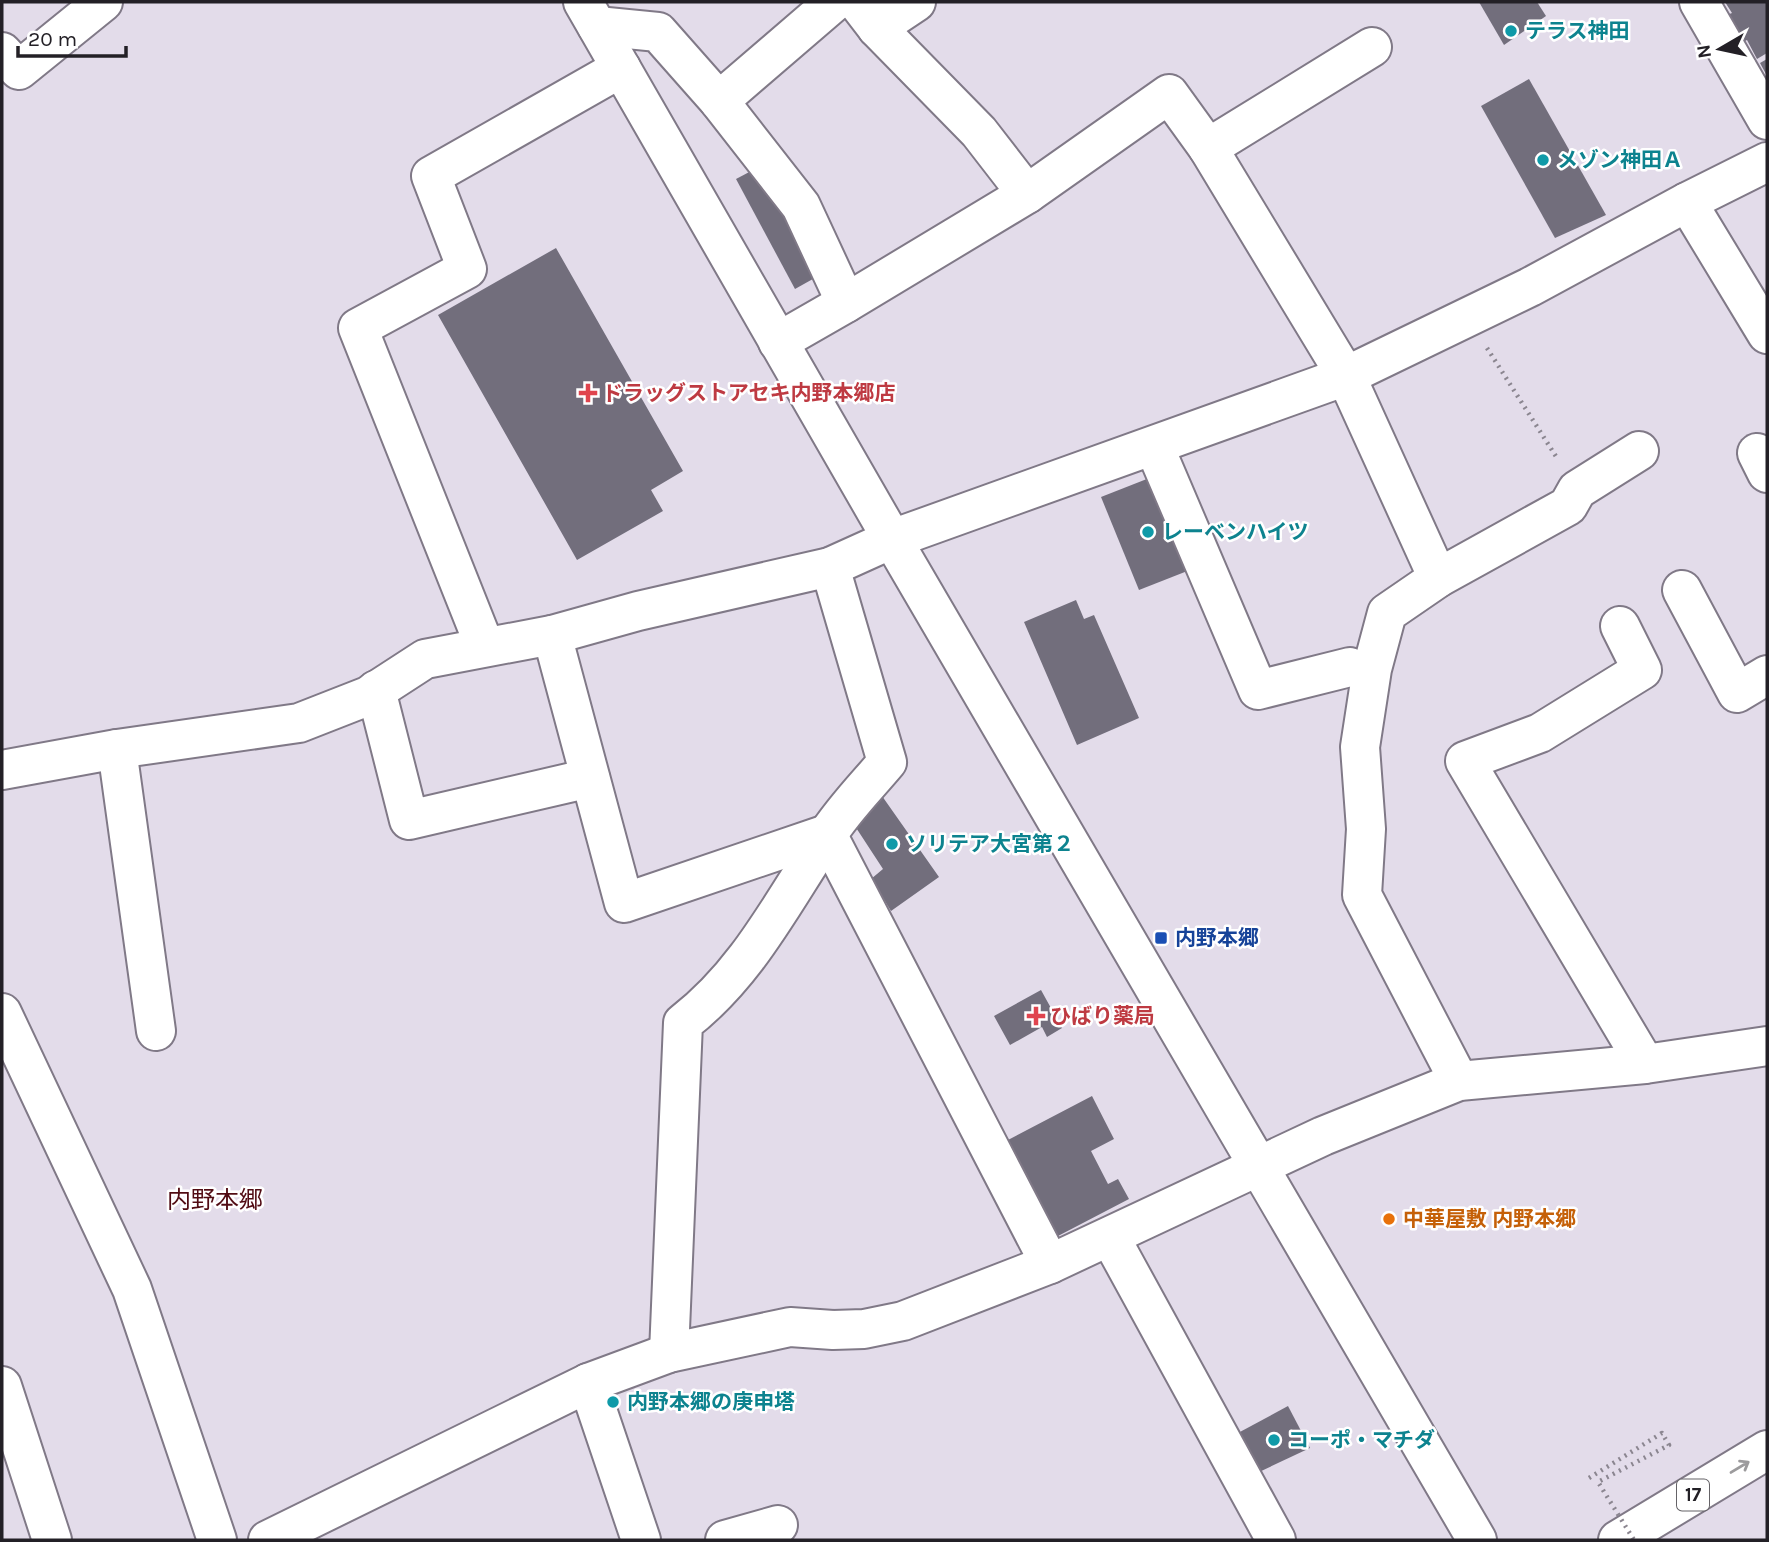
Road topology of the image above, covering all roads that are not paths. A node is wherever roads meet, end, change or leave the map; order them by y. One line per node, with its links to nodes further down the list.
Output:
1 (103, 2): 8 (main road)
2 (834, 2): 10 (main road)
3 (916, 2): 6 (main road)
4 (1699, 2): 11 (main road)
5 (590, 14): 9 (main road); 10 (main road)
6 (867, 15): 14 (main road)
7 (1372, 47): 12 (main road)
8 (2, 52)
9 (621, 68): 18 (main road); 28 (main road)
10 (719, 101): 16 (main road)
11 (1767, 120)
12 (1208, 148): 14 (main road); 19 (main road)
13 (1767, 162): 15 (main road)
14 (1027, 194): 16 (main road)
15 (1687, 202): 17 (main road); 19 (main road)
16 (846, 303): 18 (main road)
17 (1767, 334)
18 (778, 342): 22 (main road)
19 (1346, 376): 20 (main road); 24 (main road)
20 (1154, 446): 22 (main road); 29 (main road)
21 (1639, 451): 24 (main road)
22 (892, 540): 23 (main road); 41 (main road)
23 (830, 567): 27 (main road); 35 (main road)
24 (1438, 578): 40 (main road)
25 (1682, 590): 30 (main road)
26 (1620, 626): 39 (main road)
27 (552, 635): 28 (main road); 34 (main road)
28 (485, 647): 31 (main road)
29 (1350, 667)
30 (1767, 675)
31 (376, 690): 32 (main road); 34 (main road)
32 (117, 749): 33 (main road); 37 (main road)
33 (2, 769)
34 (590, 778): 35 (main road)
35 (827, 834): 43 (main road); 44 (main road)
36 (2, 1013): 51 (main road)
37 (156, 1031)
38 (1767, 1046): 39 (main road)
39 (1645, 1064): 40 (main road)
40 (1459, 1081): 41 (main road)
41 (1258, 1166): 42 (main road); 55 (main road)
42 (1110, 1237): 43 (main road); 54 (main road)
43 (1050, 1264): 44 (main road)
44 (669, 1353): 45 (main road)
45 (588, 1383): 49 (main road); 52 (main road)
46 (2, 1386): 50 (main road)
47 (1767, 1450): 56 (main road, 17, one-way to 47)
48 (778, 1525): 53 (main road)
49 (286, 1536)
50 (52, 1540)
51 (217, 1540)
52 (641, 1540)
53 (724, 1540)
54 (1276, 1540)
55 (1477, 1540)
56 (1618, 1540)

